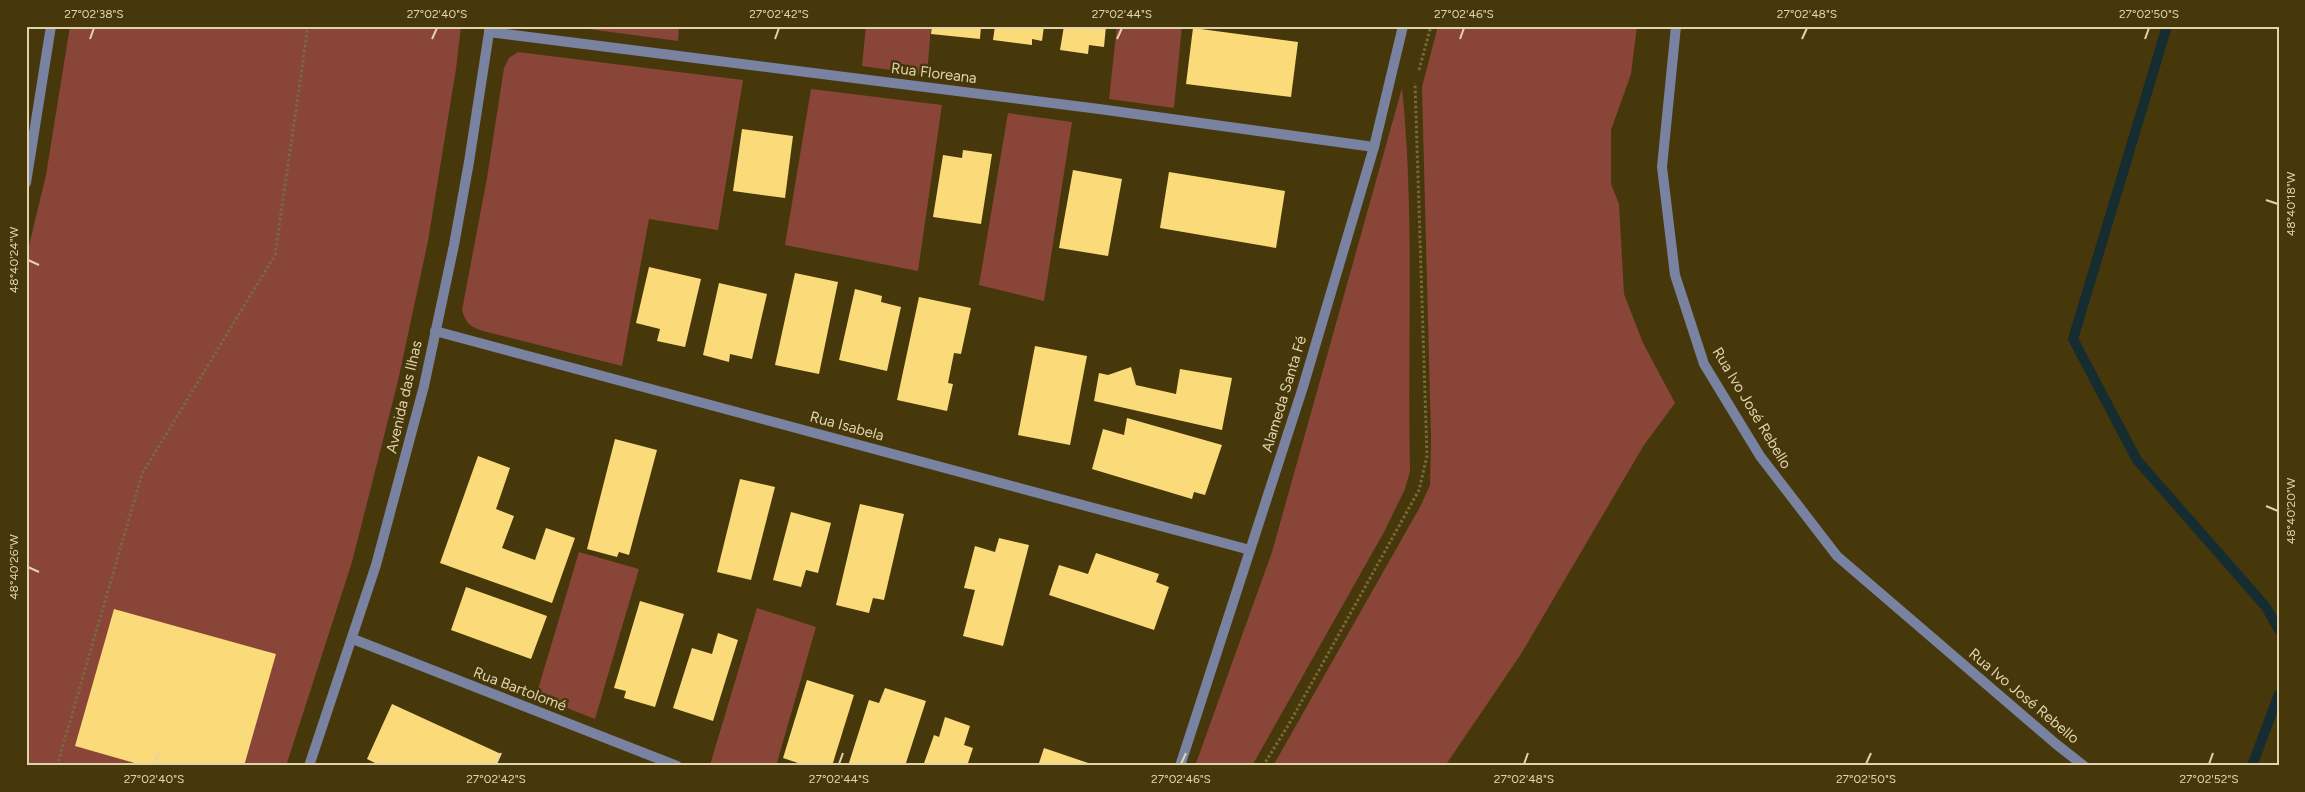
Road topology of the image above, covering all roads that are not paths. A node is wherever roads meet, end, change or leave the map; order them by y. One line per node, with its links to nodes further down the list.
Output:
1 (51, 26): 6 (street)
2 (1403, 26): 5 (street, Alameda Santa Fé)
3 (1676, 26): 13 (street, Rua Ivo José Rebello)
4 (489, 29): 5 (street, Rua Floreana); 7 (street, Avenida das Ilhas)
5 (1374, 147): 8 (street, Alameda Santa Fé)
6 (26, 183)
7 (435, 331): 8 (street, Rua Isabela); 9 (street, Avenida das Ilhas)
8 (1250, 550): 12 (street, Alameda Santa Fé)
9 (353, 640): 10 (street, Avenida das Ilhas); 11 (street, Rua Bartolomé)
10 (309, 766)
11 (677, 766)
12 (1180, 766)
13 (2084, 766)

